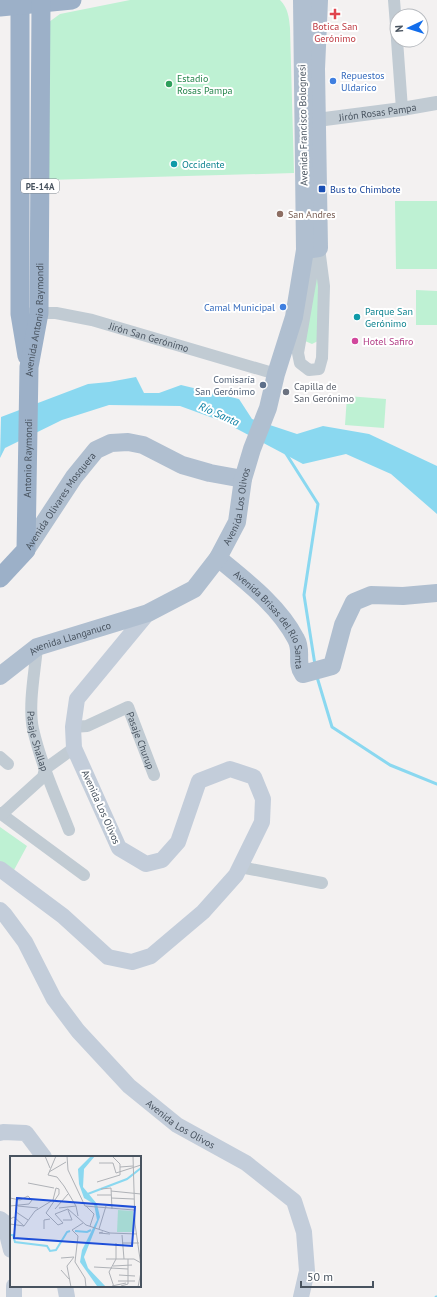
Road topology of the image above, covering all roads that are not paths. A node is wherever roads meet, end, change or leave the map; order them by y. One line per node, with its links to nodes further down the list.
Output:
1 (72, 0): 5 (highway)
2 (302, 0): 8 (main road, Avenida Francisco Bolognesi)
3 (319, 0): 8 (main road, Avenida Francisco Bolognesi)
4 (20, 2): 5 (highway); 6 (highway); 15 (highway, Avenida Antonio Raymondi / PE-14A)
5 (41, 2): 14 (highway, Avenida Antonio Raymondi / PE-14A)
6 (0, 7)
7 (398, 48): 10 (street)
8 (309, 69): 11 (main road, Avenida Francisco Bolognesi); 12 (main road, Avenida Francisco Bolognesi)
9 (437, 102): 10 (street, Jirón Rosas Pampa)
10 (402, 109): 11 (street, Jirón Rosas Pampa)
11 (317, 120): 12 (main road, Avenida Francisco Bolognesi)
12 (310, 152): 13 (main road, Avenida Francisco Bolognesi)
13 (313, 249): 13 (street, Avenida Francisco Bolognesi); 17 (main road, Avenida Francisco Bolognesi)
14 (39, 313): 15 (street, Jirón San Gerónimo); 16 (highway, Avenida Antonio Raymondi / PE-14A); 17 (street, Jirón San Gerónimo)
15 (20, 314): 16 (highway, Avenida Antonio Raymondi / PE-14A)
16 (29, 367): 20 (highway, Antonio Raymondi / PE-14A)
17 (276, 374): 18 (main road, Avenida Francisco Bolognesi)
18 (268, 408): 19 (main road, Avenida Los Olivos)
19 (243, 479): 20 (main road, Avenida Olivares Mosquera); 21 (main road, Avenida Los Olivos)
20 (26, 550): 22 (highway, Avenida Olivares Mosquera)
21 (218, 558): 23 (main road, Avenida Brisas del Río Santa); 24 (main road, Avenida Los Olivos)
22 (0, 578)
23 (437, 593)
24 (148, 612): 25 (main road, Avenida Llanganuco); 27 (main road, Avenida Los Olivos)
25 (37, 647): 26 (main road, Avenida Llanganuco); 29 (street, Pasaje Shallap)
26 (0, 676)
27 (73, 727): 28 (main road, Avenida Los Olivos); 30 (street, Pasaje Churup)
28 (74, 748): 29 (street); 33 (main road, Avenida Los Olivos)
29 (46, 769): 31 (street); 32 (street, Pasaje Shallap)
30 (154, 775)
31 (1, 813): 35 (street)
32 (69, 830)
33 (240, 867): 34 (main road, Avenida Los Olivos); 36 (street)
34 (0, 869)
35 (84, 875)
36 (322, 883)
37 (0, 910): 44 (main road, Avenida Los Olivos)
38 (0, 1133): 39 (main road)
39 (43, 1156)
40 (0, 1219): 41 (main road)
41 (10, 1246)
42 (65, 1287): 43 (main road)
43 (67, 1297)
44 (301, 1297)

